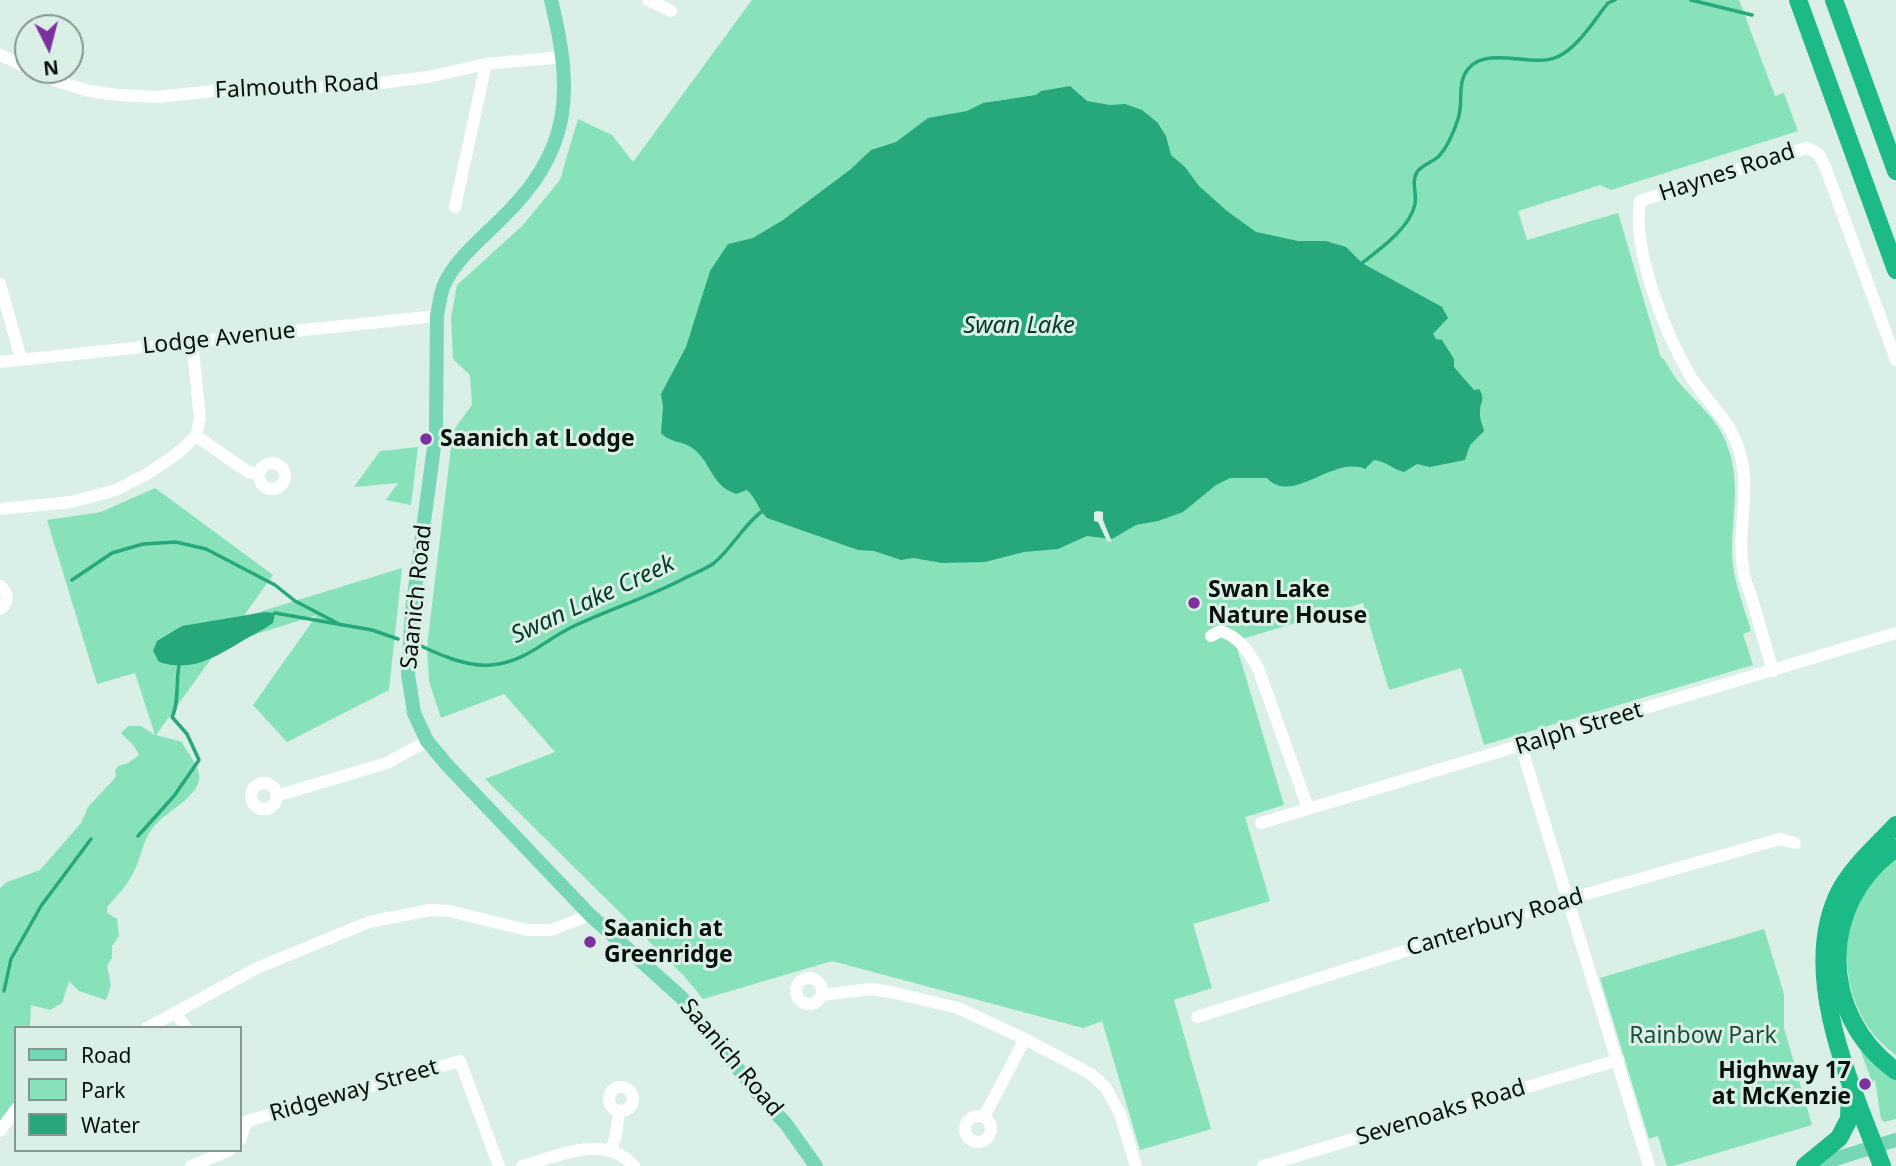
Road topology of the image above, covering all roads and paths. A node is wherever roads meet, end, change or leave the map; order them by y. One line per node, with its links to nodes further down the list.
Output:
1 (551, 0): 6 (main road, Saanich Road)
2 (648, 0): 5 (street)
3 (1798, 0): 11 (highway)
4 (1834, 0): 9 (highway)
5 (671, 10)
6 (563, 57): 7 (street, Falmouth Road); 13 (main road, Saanich Road)
7 (486, 64): 8 (street, Falmouth Road); 10 (street)
8 (68, 84)
9 (1896, 171)
10 (455, 207)
11 (1896, 270)
12 (0, 284): 15 (street)
13 (438, 316): 14 (street, Lodge Avenue); 26 (main road, Saanich Road)
14 (192, 341): 15 (street, Lodge Avenue); 18 (street)
15 (21, 359): 17 (street, Lodge Avenue)
16 (1896, 360): 25 (street, Haynes Road)
17 (0, 362)
18 (196, 436): 19 (street); 20 (street)
19 (259, 474)
20 (0, 509)
21 (0, 586): 22 (street)
22 (0, 609)
23 (1896, 633): 25 (street, Ralph Street)
24 (1211, 636): 29 (street)
25 (1773, 671): 27 (street, Ralph Street)
26 (427, 741): 28 (street); 35 (main road, Saanich Road)
27 (1521, 746): 29 (street, Ralph Street); 34 (street)
28 (276, 796)
29 (1308, 808): 30 (street, Ralph Street)
30 (1261, 823)
31 (1896, 825): 44 (highway)
32 (1795, 843): 34 (street, Canterbury Road)
33 (1896, 848): 43 (highway)
34 (1569, 900): 38 (street, Canterbury Road); 42 (street)
35 (590, 915): 37 (street); 58 (main road, Saanich Road)
36 (822, 995): 41 (street)
37 (176, 1013): 39 (street); 40 (street)
38 (1197, 1017)
39 (151, 1026)
40 (185, 1026)
41 (1025, 1039): 48 (street); 59 (street)
42 (1618, 1060): 60 (street, Sevenoaks Road); 61 (street)
43 (1896, 1071)
44 (1850, 1077): 51 (highway); 62 (highway)
45 (14, 1112): 49 (street)
46 (619, 1112): 52 (street)
47 (243, 1116): 55 (street, Ridgeway Street)
48 (984, 1117)
49 (0, 1130)
50 (1896, 1140): 51 (main road)
51 (1875, 1147): 63 (main road); 64 (highway)
52 (611, 1150): 56 (street); 57 (street)
53 (225, 1152): 54 (street)
54 (191, 1166)
55 (499, 1166)
56 (522, 1166)
57 (634, 1166)
58 (816, 1166)
59 (1136, 1166)
60 (1263, 1166)
61 (1649, 1166)
62 (1805, 1166)
63 (1813, 1166)
64 (1882, 1166)

